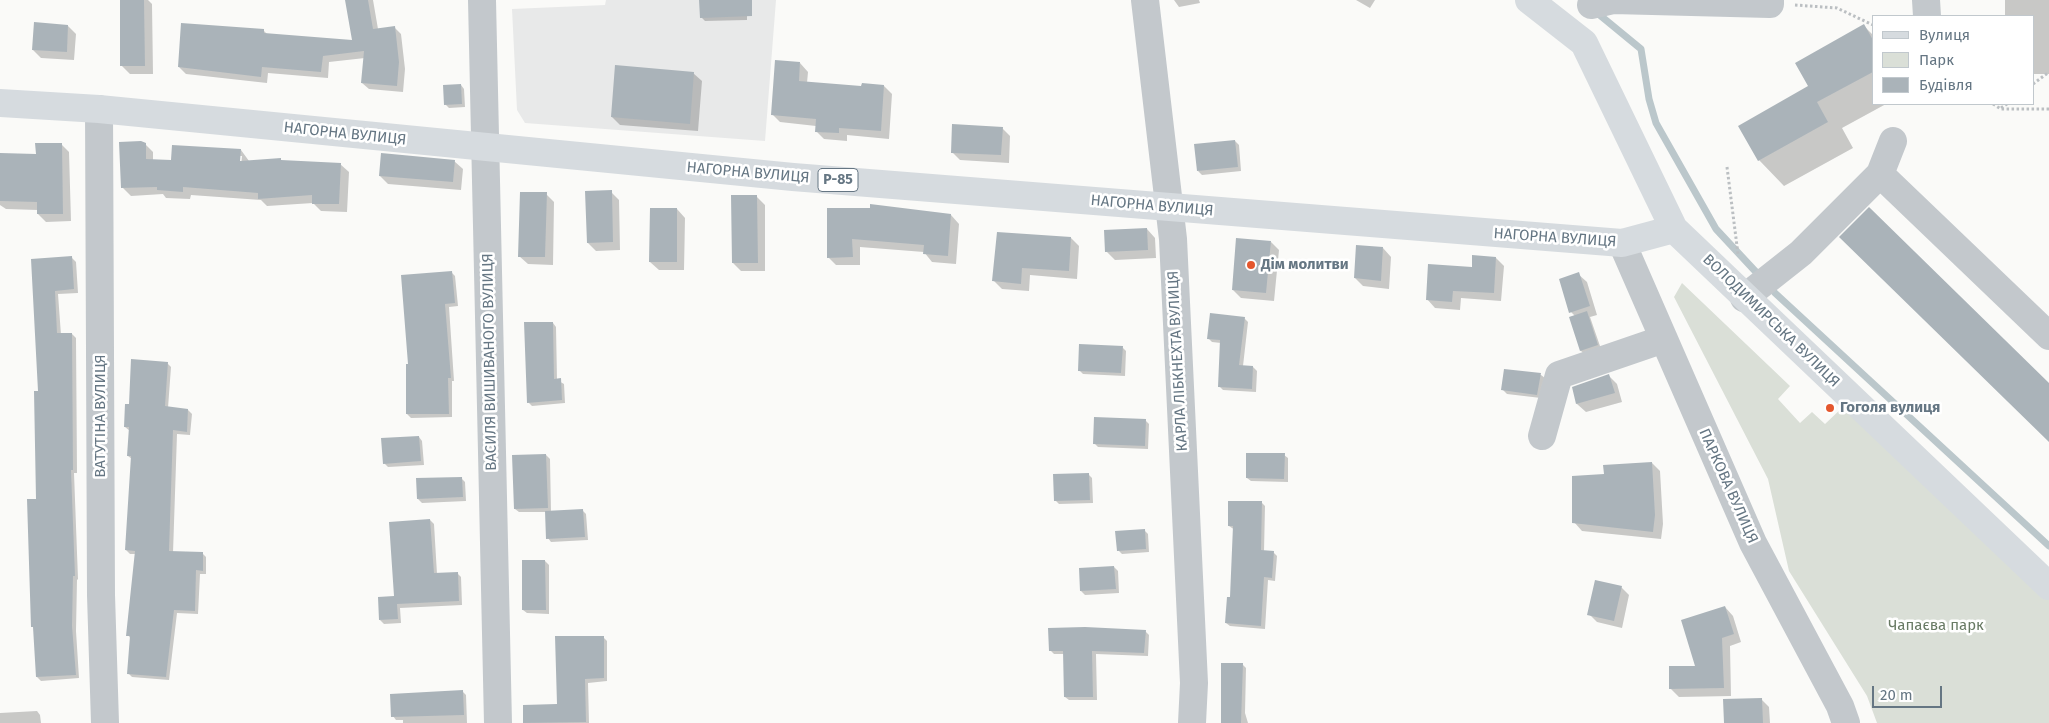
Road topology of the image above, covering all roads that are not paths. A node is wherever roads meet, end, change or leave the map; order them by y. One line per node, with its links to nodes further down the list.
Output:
1 (482, 0): 12 (street, ВАСИЛЯ ВИШИВАНОГО ВУЛИЦЯ)
2 (1145, 0): 14 (street, КАРЛА ЛІБКНЕХТА ВУЛИЦЯ)
3 (1529, 0): 8 (main road)
4 (1926, 0): 7 (street)
5 (1592, 2): 6 (street); 8 (street)
6 (1770, 2)
7 (1927, 15)
8 (1584, 42): 15 (main road, ВОЛОДИМИРСЬКА ВУЛИЦЯ)
9 (0, 103): 10 (main road, НАГОРНА ВУЛИЦЯ / Р-85)
10 (99, 110): 12 (main road, НАГОРНА ВУЛИЦЯ / Р-85); 22 (street, ВАТУТІНА ВУЛИЦЯ)
11 (1893, 141): 13 (street)
12 (485, 148): 14 (main road, НАГОРНА ВУЛИЦЯ / Р-85); 23 (street, ВАСИЛЯ ВИШИВАНОГО ВУЛИЦЯ)
13 (1880, 174): 17 (street); 18 (street)
14 (1169, 208): 16 (main road, НАГОРНА ВУЛИЦЯ / Р-85); 24 (street, КАРЛА ЛІБКНЕХТА ВУЛИЦЯ)
15 (1674, 229): 16 (main road, НАГОРНА ВУЛИЦЯ / Р-85); 17 (main road, ВОЛОДИМИРСЬКА ВУЛИЦЯ)
16 (1622, 243): 19 (street, ПАРКОВА ВУЛИЦЯ)
17 (1744, 298): 21 (main road, ВОЛОДИМИРСЬКА ВУЛИЦЯ)
18 (2049, 336)
19 (1664, 339): 20 (street); 25 (street, ПАРКОВА ВУЛИЦЯ)
20 (1542, 436)
21 (2049, 586)
22 (104, 723)
23 (498, 723)
24 (1192, 723)
25 (1846, 723)

